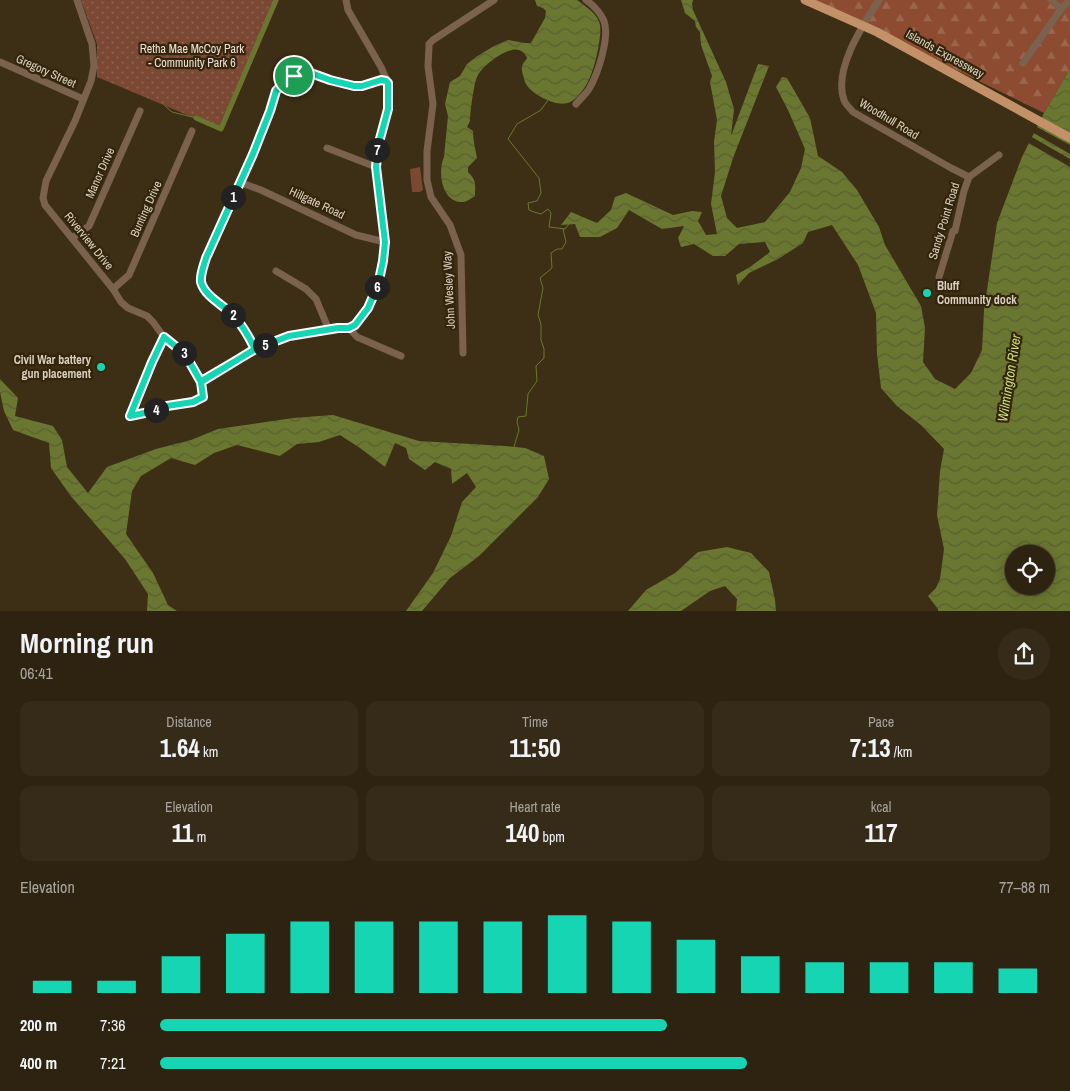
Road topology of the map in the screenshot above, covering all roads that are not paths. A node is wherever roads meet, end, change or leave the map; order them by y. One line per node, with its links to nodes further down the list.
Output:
1 (77, 0): 14 (street, Riverview Drive)
2 (346, 0): 13 (street)
3 (494, 0): 33 (street, John Wesley Way)
4 (586, 0): 15 (street)
5 (805, 0): 10 (main road, Islands Expressway)
6 (879, 0): 10 (street, Woodhull Road)
7 (1051, 0): 9 (street)
8 (1070, 0): 9 (street)
9 (1061, 9): 12 (street)
10 (863, 25): 18 (main road, Islands Expressway); 22 (street, Woodhull Road)
11 (0, 62): 14 (street, Gregory Street)
12 (1023, 63)
13 (386, 81): 21 (street); 23 (street)
14 (83, 99): 24 (street, Riverview Drive)
15 (576, 104)
16 (140, 110): 24 (street, Manor Drive)
17 (192, 131): 28 (street, Bunting Drive)
18 (1070, 138)
19 (327, 148): 21 (street)
20 (999, 155): 22 (street, Sandy Point Road)
21 (376, 167): 25 (street)
22 (969, 177): 27 (street, Sandy Point Road)
23 (239, 182): 25 (street, Hillgate Road); 32 (street)
24 (72, 238): 28 (street, Riverview Drive)
25 (385, 242): 29 (street)
26 (276, 271): 30 (street)
27 (939, 278)
28 (113, 289): 31 (street, Riverview Drive)
29 (349, 328): 30 (street); 34 (street)
30 (329, 330): 32 (street)
31 (164, 337): 35 (street, Riverview Drive); 35 (street)
32 (255, 349): 35 (street)
33 (463, 353)
34 (402, 356)
35 (201, 382)

